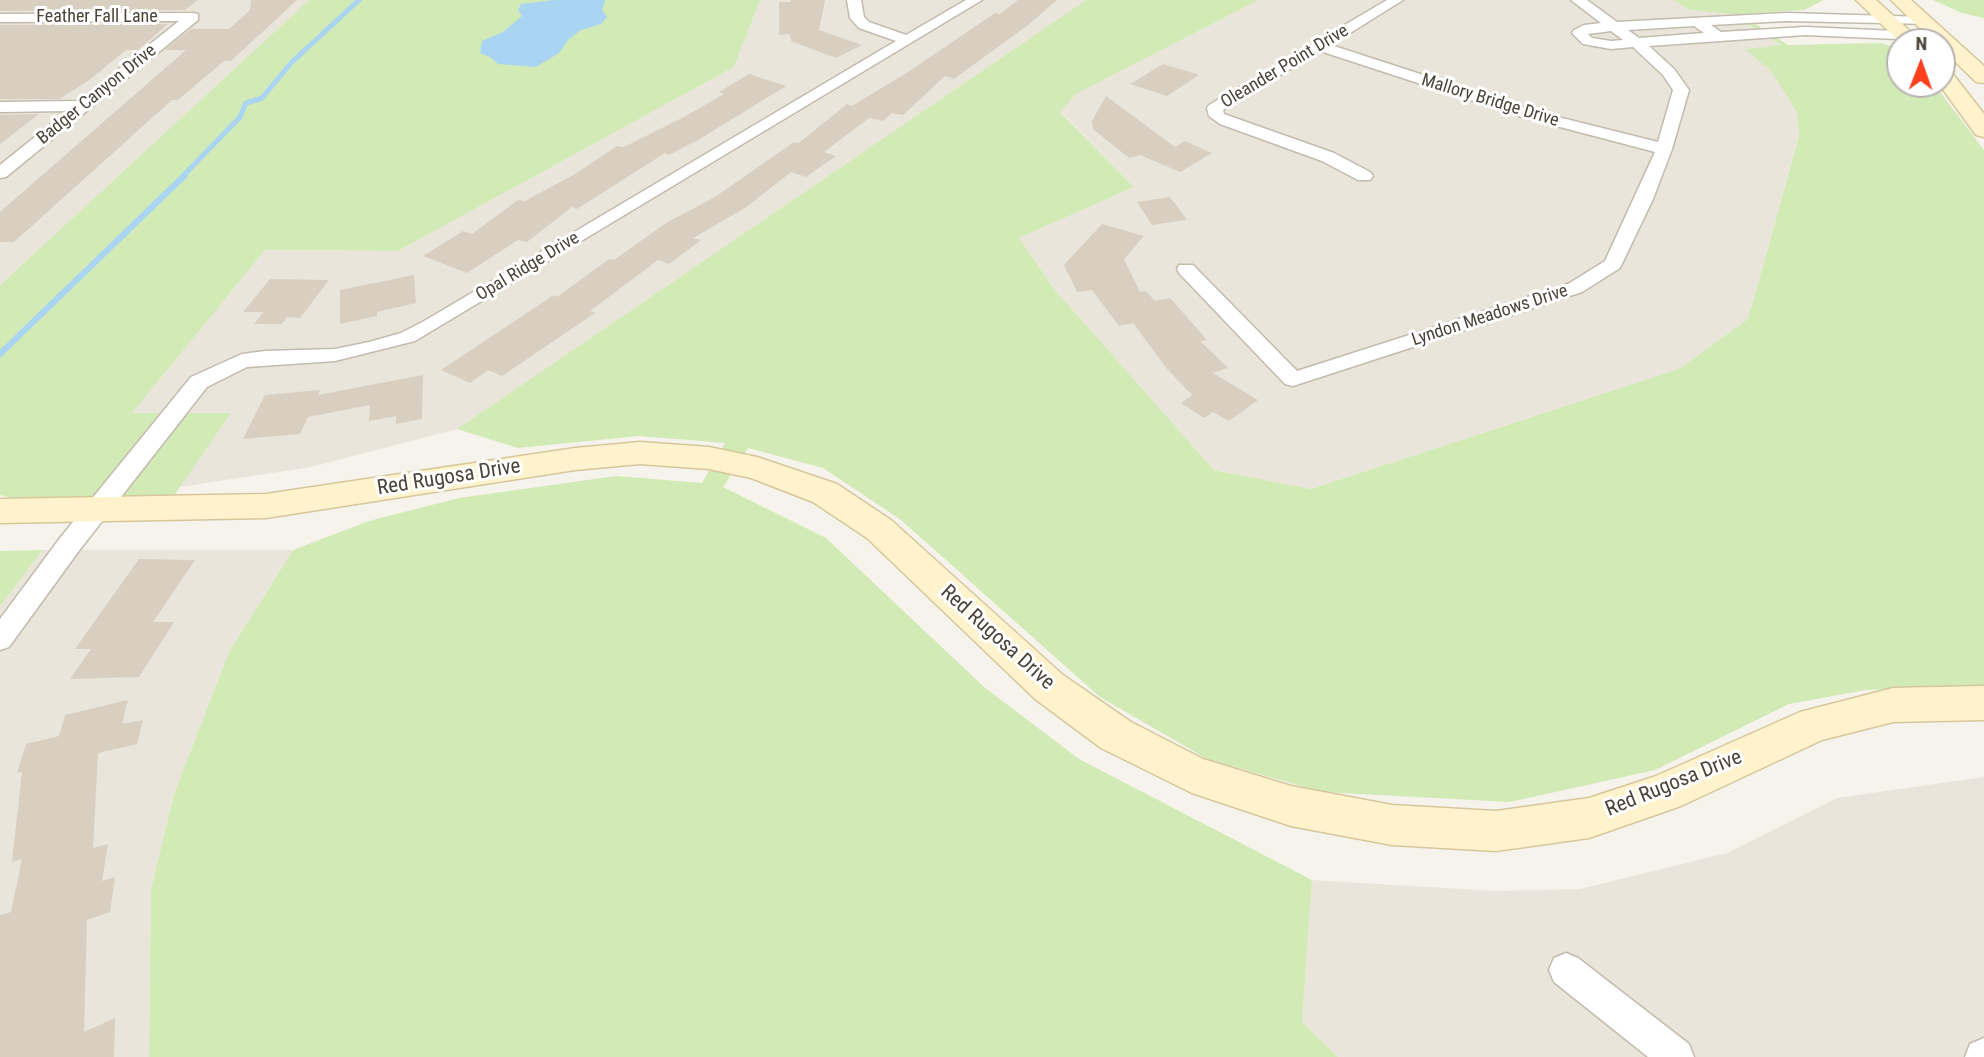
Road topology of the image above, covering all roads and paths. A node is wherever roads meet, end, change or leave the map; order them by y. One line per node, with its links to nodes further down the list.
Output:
1 (854, 0): 19 (street)
2 (975, 0): 19 (street, Opal Ridge Drive)
3 (1395, 0): 21 (street, Oleander Point Drive)
4 (1578, 0): 13 (street, Lyndon Meadows Drive)
5 (1864, 0): 10 (street)
6 (1900, 0): 11 (street)
7 (193, 17): 9 (street, Feather Fall Lane); 25 (street, Badger Canyon Drive)
8 (1786, 17): 10 (street); 12 (street); 16 (street)
9 (0, 18)
10 (1888, 19): 11 (street); 14 (street)
11 (1926, 21): 15 (street)
12 (1697, 22): 13 (street); 17 (street)
13 (1614, 26): 20 (street, Lyndon Meadows Drive); 20 (street)
14 (1898, 28)
15 (1933, 28)
16 (1804, 30): 17 (street); 18 (street)
17 (1718, 36): 20 (street)
18 (1886, 36)
19 (905, 40): 33 (street, Opal Ridge Drive)
20 (1636, 43): 28 (street, Lyndon Meadows Drive)
21 (1319, 46): 28 (street, Mallory Bridge Drive); 30 (street, Oleander Point Drive)
22 (1956, 50): 23 (street)
23 (1984, 77)
24 (1956, 92): 27 (street)
25 (83, 106): 26 (street); 29 (street, Badger Canyon Drive)
26 (0, 107)
27 (1984, 130)
28 (1664, 149): 31 (street, Lyndon Meadows Drive)
29 (0, 173)
30 (1364, 176)
31 (1186, 269)
32 (0, 510): 33 (street, Red Rugosa Drive)
33 (96, 511): 34 (street, Opal Ridge Drive); 35 (street, Red Rugosa Drive)
34 (0, 639)
35 (1984, 703)
36 (1566, 970): 37 (street)
37 (1676, 1057)

